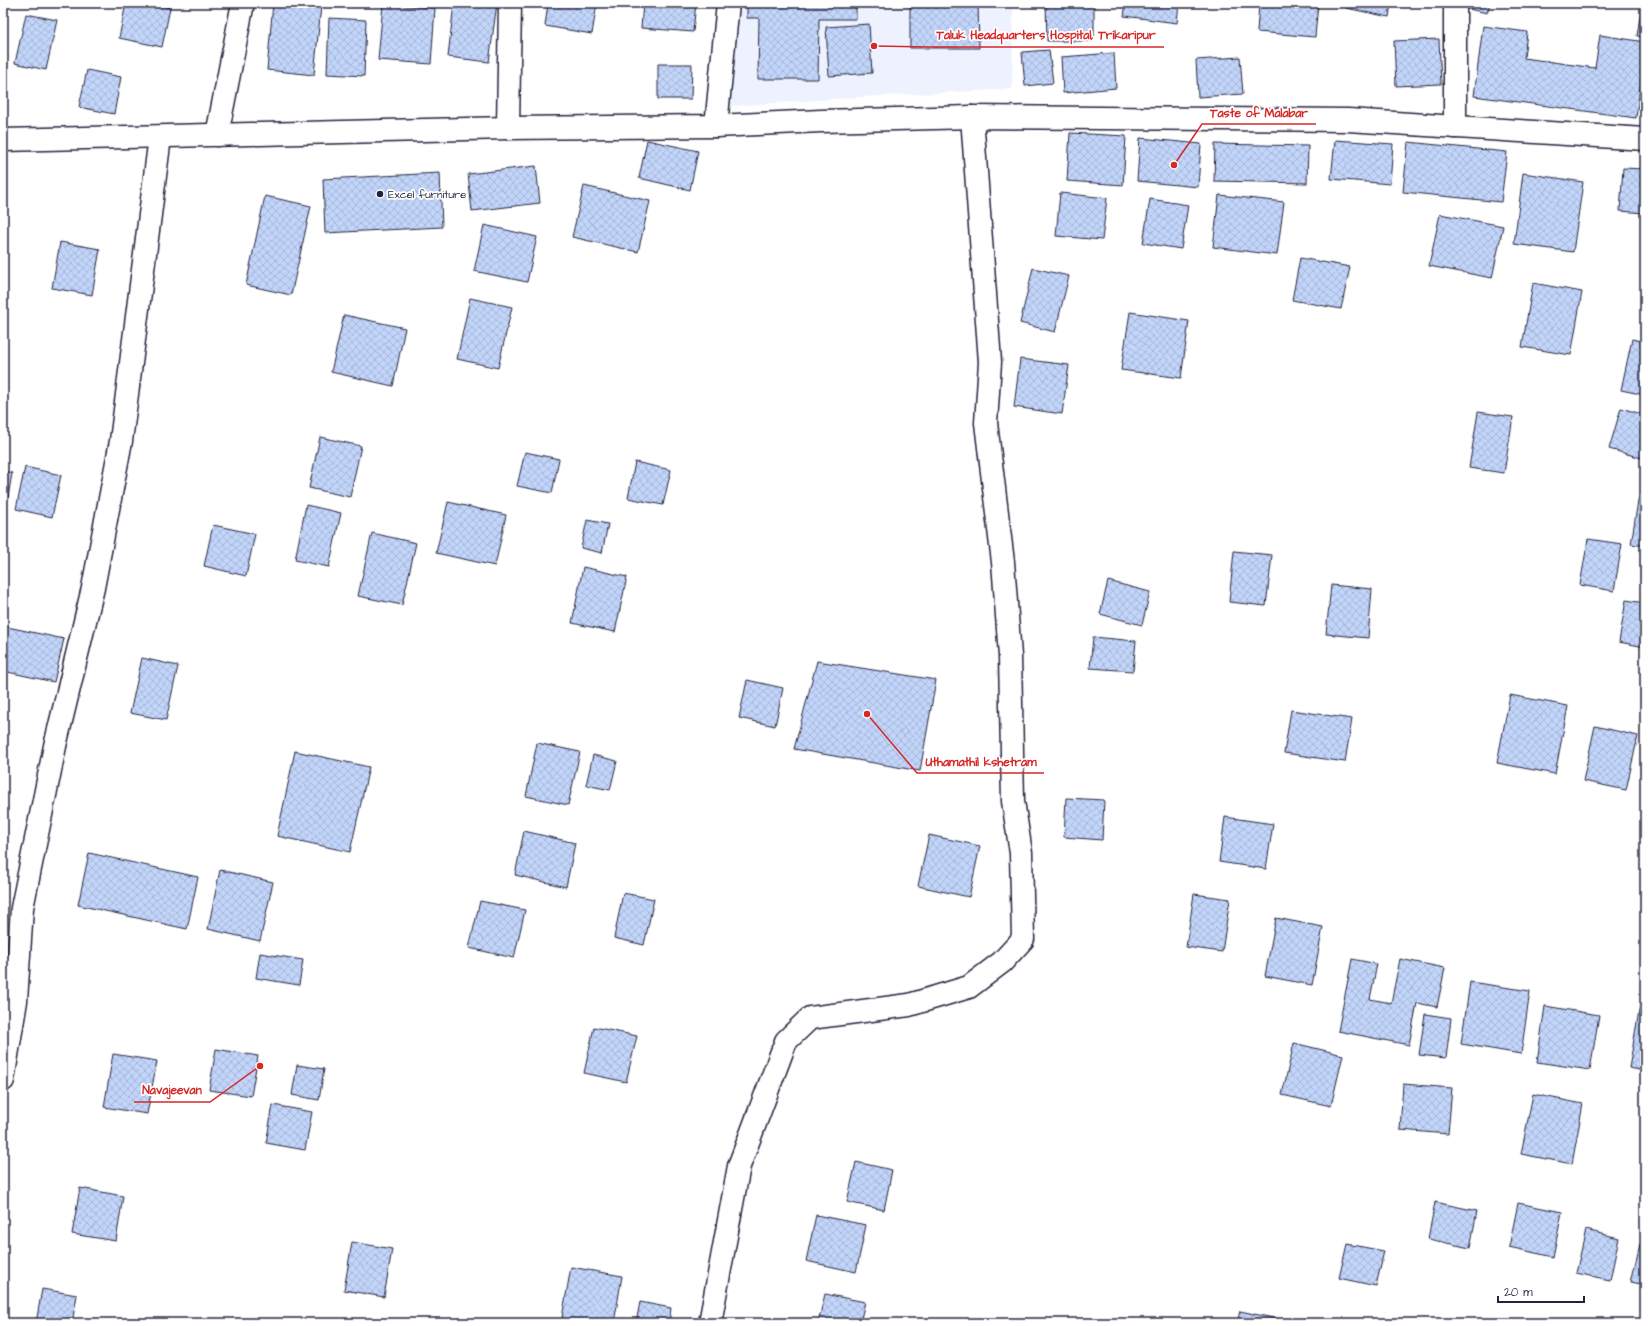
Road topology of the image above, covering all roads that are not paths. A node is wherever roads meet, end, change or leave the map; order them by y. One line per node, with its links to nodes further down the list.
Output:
1 (243, 3): 9 (street)
2 (510, 3): 8 (street)
3 (728, 3): 6 (street)
4 (1455, 3): 7 (street)
5 (972, 117): 6 (street); 7 (street); 14 (street)
6 (716, 126): 8 (street)
7 (1455, 127): 11 (street)
8 (508, 128): 9 (street)
9 (217, 135): 10 (street)
10 (160, 137): 12 (street); 13 (street)
11 (1645, 139)
12 (3, 140)
13 (3, 1080)
14 (710, 1323)

